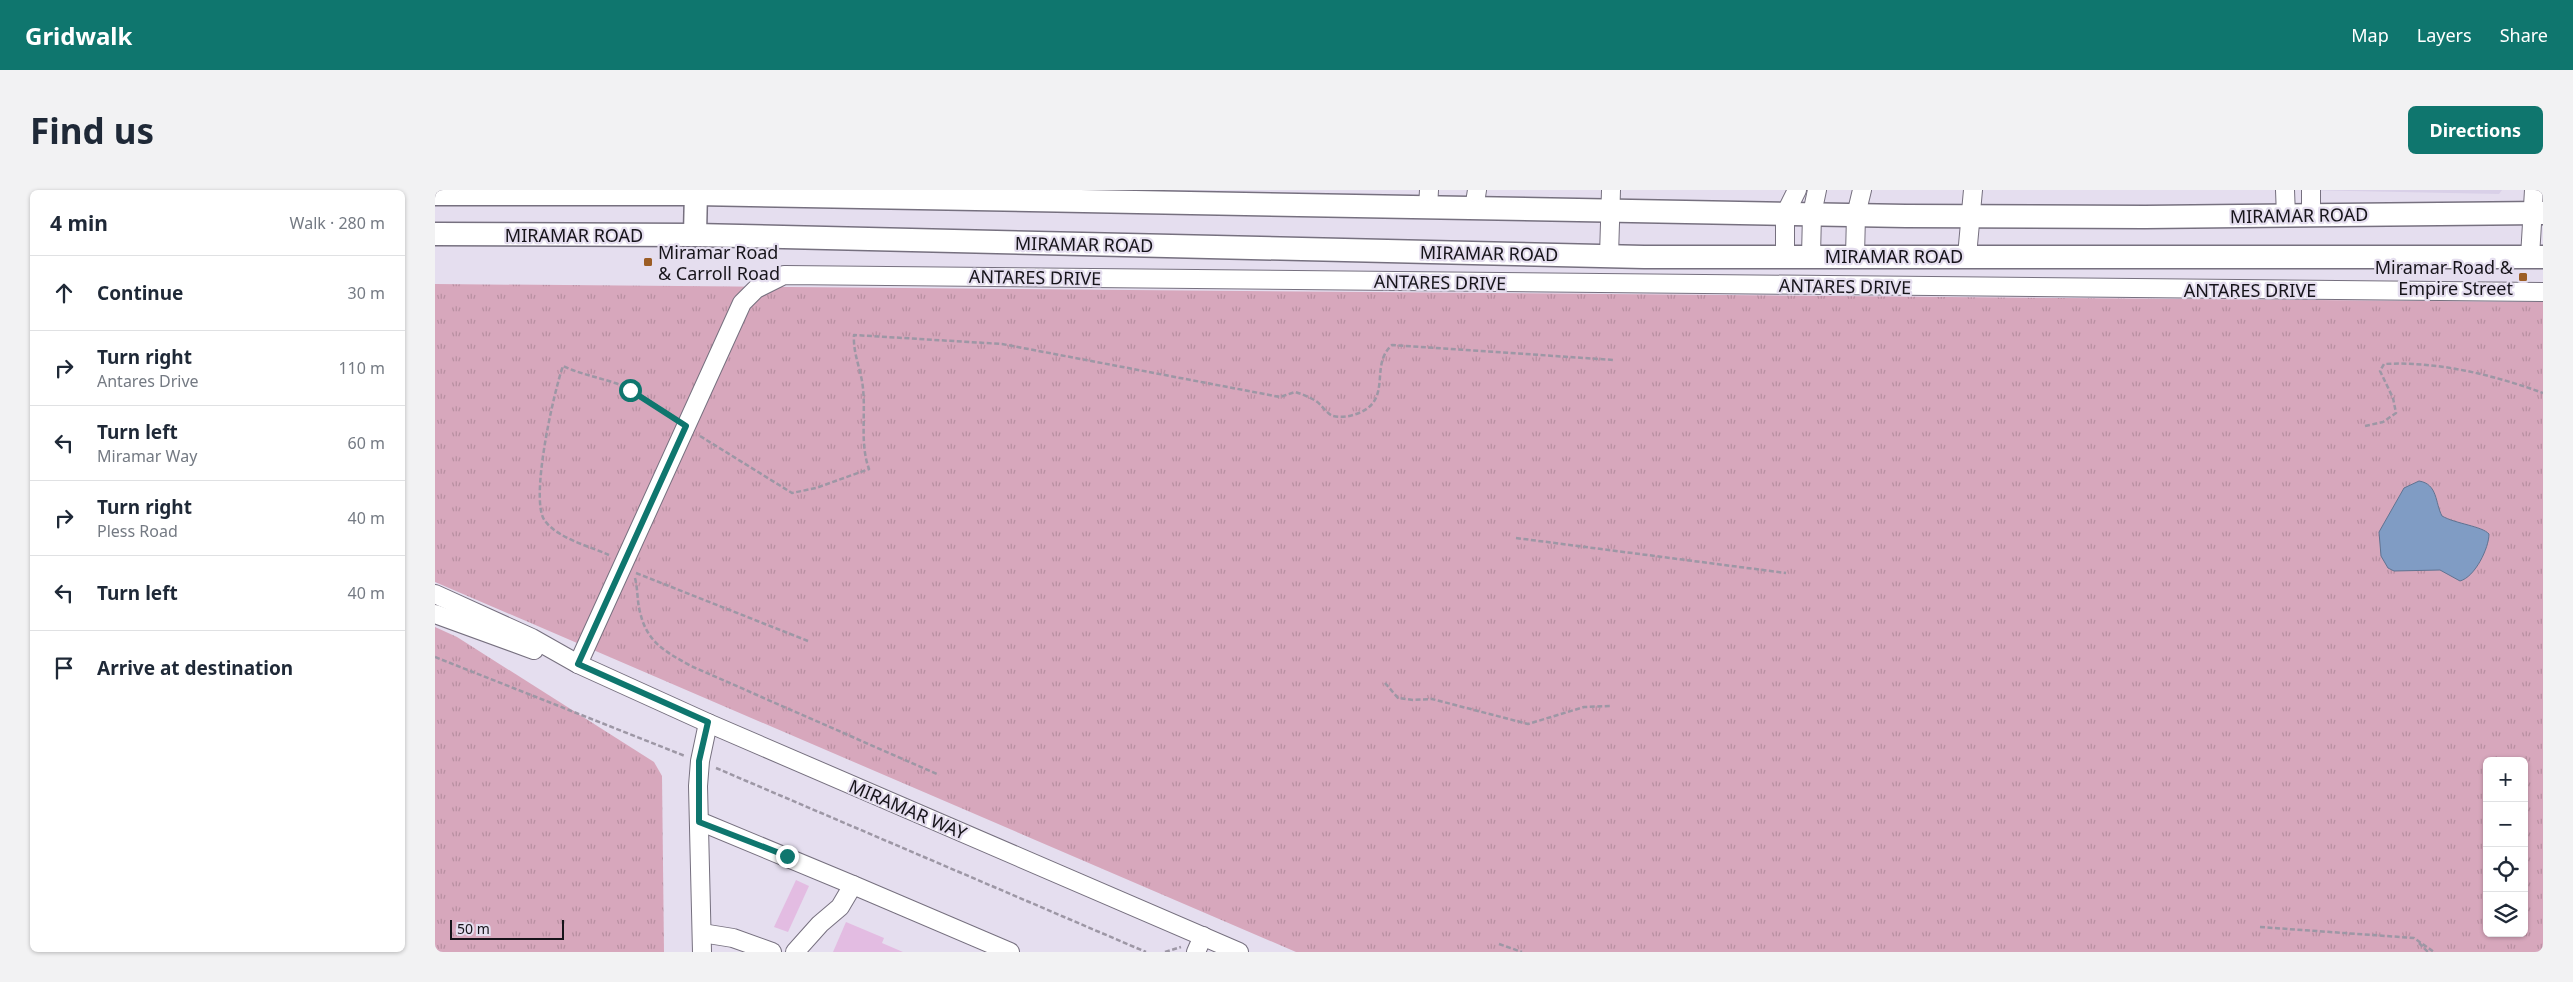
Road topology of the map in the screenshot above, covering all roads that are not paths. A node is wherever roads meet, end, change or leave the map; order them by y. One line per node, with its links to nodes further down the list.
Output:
1 (1797, 190): 18 (street)
2 (1817, 190): 19 (street)
3 (1862, 190): 20 (street)
4 (1973, 190): 22 (street)
5 (2285, 190): 23 (street)
6 (2311, 190): 21 (street)
7 (2534, 190): 17 (street)
8 (584, 192): 9 (main road, MIRAMAR ROAD); 10 (main road, MIRAMAR ROAD)
9 (695, 192): 11 (main road, MIRAMAR ROAD); 25 (main road)
10 (435, 194)
11 (916, 194): 12 (main road, MIRAMAR ROAD)
12 (1085, 196): 13 (main road, MIRAMAR ROAD)
13 (1323, 198): 14 (main road, MIRAMAR ROAD)
14 (1429, 199): 15 (main road, MIRAMAR ROAD)
15 (1475, 199): 16 (main road, MIRAMAR ROAD)
16 (1610, 201): 18 (main road, MIRAMAR ROAD); 26 (street)
17 (2538, 213): 21 (main road, MIRAMAR ROAD); 31 (street)
18 (1785, 214): 19 (main road, MIRAMAR ROAD); 27 (street)
19 (1811, 214): 20 (main road, MIRAMAR ROAD); 28 (street)
20 (1856, 215): 22 (main road, MIRAMAR ROAD); 29 (street)
21 (2311, 215): 23 (main road, MIRAMAR ROAD)
22 (1970, 216): 23 (main road, MIRAMAR ROAD); 30 (street)
23 (2286, 216)
24 (435, 234): 25 (main road, MIRAMAR ROAD)
25 (695, 235): 26 (main road, MIRAMAR ROAD)
26 (1609, 256): 27 (main road, MIRAMAR ROAD)
27 (1785, 256): 28 (main road, MIRAMAR ROAD)
28 (1811, 256): 29 (main road, MIRAMAR ROAD)
29 (1855, 256): 30 (main road, MIRAMAR ROAD)
30 (1967, 256): 31 (main road, MIRAMAR ROAD)
31 (2536, 257)
32 (2543, 292): 35 (street, ANTARES DRIVE)
33 (435, 594): 35 (street, MIRAMAR WAY)
34 (435, 614): 35 (street, MIRAMAR WAY)
35 (578, 664): 36 (street, MIRAMAR WAY)
36 (708, 722): 37 (street); 40 (street, MIRAMAR WAY)
37 (699, 822): 38 (street); 39 (street)
38 (853, 885): 43 (street); 44 (street)
39 (702, 933): 41 (street); 42 (street)
40 (1199, 944): 45 (street, MIRAMAR WAY)
41 (702, 952)
42 (772, 952)
43 (795, 952)
44 (1010, 952)
45 (1239, 952)

